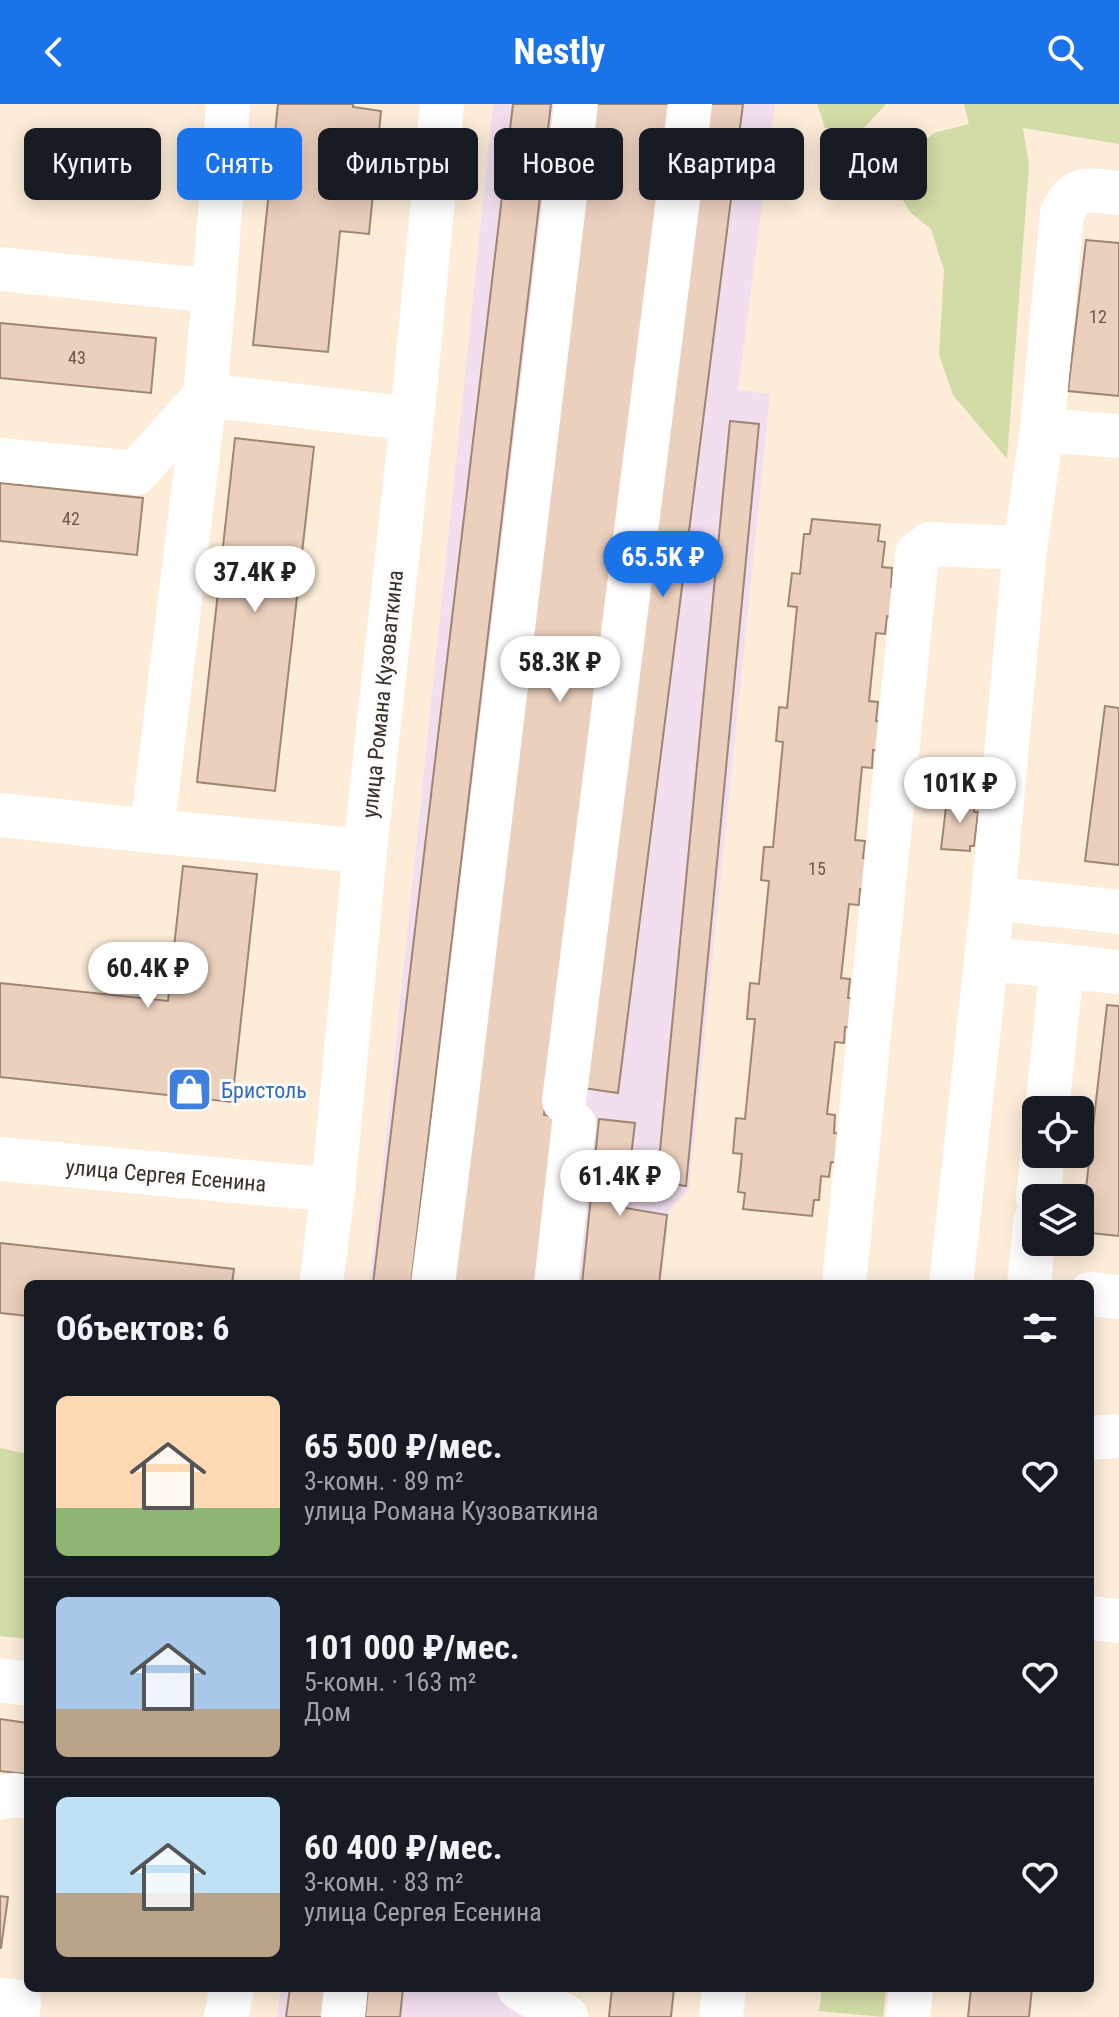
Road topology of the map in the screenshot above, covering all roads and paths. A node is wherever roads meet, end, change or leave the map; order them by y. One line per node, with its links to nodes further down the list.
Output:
1 (228, 104): 7 (street)
2 (442, 104): 9 (street, улица Романа Кузоваткина)
3 (576, 104): 29 (street)
4 (690, 104): 30 (street)
5 (1119, 193): 10 (street)
6 (0, 269): 7 (street)
7 (214, 291): 8 (street)
8 (205, 395): 9 (street); 13 (street); 14 (street)
9 (412, 419): 18 (street, улица Романа Кузоваткина)
10 (1042, 430): 11 (street); 15 (street)
11 (1119, 436)
12 (0, 460): 13 (street)
13 (136, 473): 14 (street)
14 (188, 534): 17 (street)
15 (1032, 572): 19 (street); 31 (street)
16 (0, 815): 17 (street)
17 (152, 831): 18 (street)
18 (365, 851): 26 (street, улица Романа Кузоваткина)
19 (993, 898): 20 (street); 21 (street)
20 (1119, 912)
21 (987, 959): 22 (street); 32 (street)
22 (1062, 966): 23 (street); 24 (street)
23 (1119, 972)
24 (1048, 1096)
25 (0, 1159): 26 (street, улица Сергея Есенина)
26 (333, 1190): 28 (street, улица Романа Кузоваткина)
27 (1032, 1256): 33 (street)
28 (322, 1280)
29 (434, 1280)
30 (556, 1280)
31 (844, 1280)
32 (951, 1280)
33 (1029, 1280)
34 (1094, 1294): 35 (street)
35 (1119, 1297)
36 (1119, 1436): 37 (street)
37 (1094, 1438)
38 (1094, 1618): 39 (street)
39 (1119, 1621)
40 (0, 1680): 41 (street)
41 (24, 1683)
42 (24, 1796): 43 (street)
43 (0, 1798)
44 (231, 1992): 49 (street)
45 (346, 1992): 50 (street)
46 (525, 1992): 51 (street)
47 (724, 1992): 52 (street)
48 (911, 1992): 53 (street)
49 (226, 2017)
50 (343, 2017)
51 (566, 2017)
52 (721, 2017)
53 (908, 2017)

